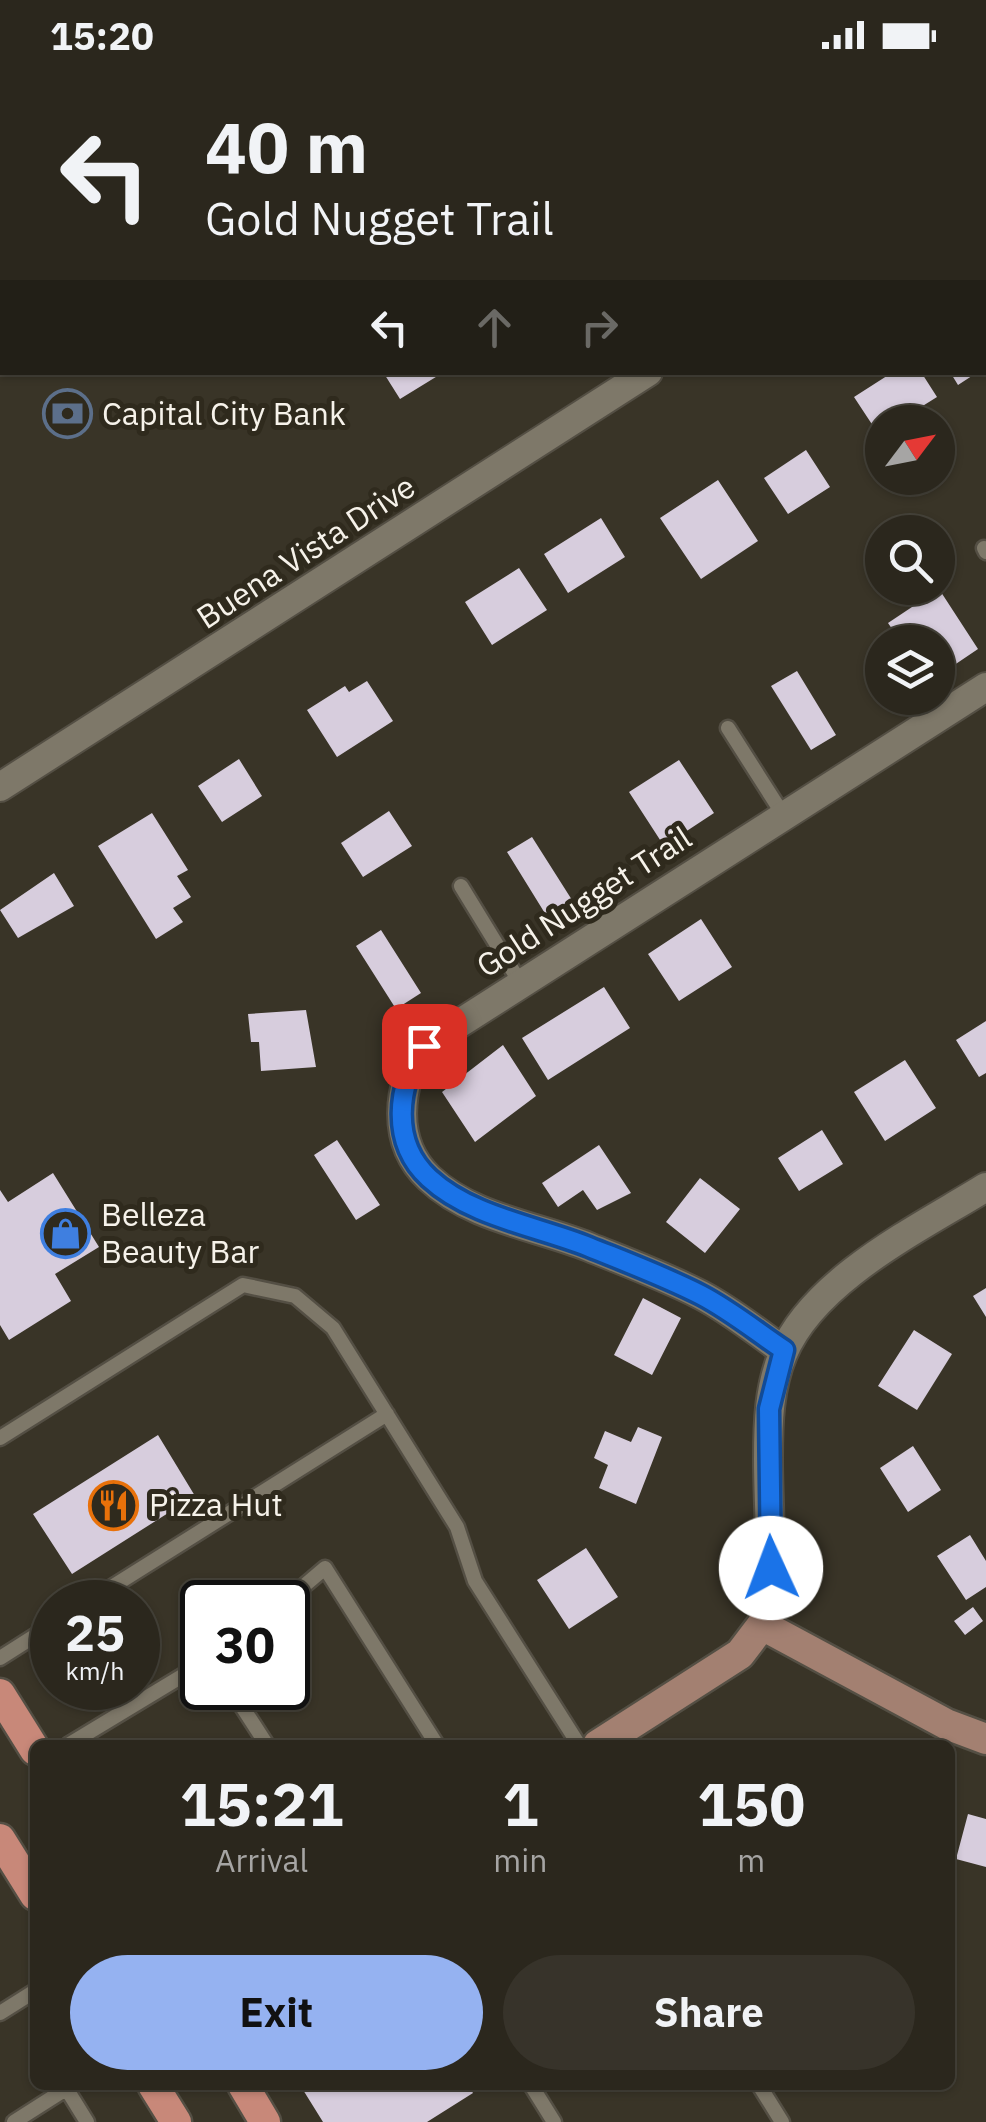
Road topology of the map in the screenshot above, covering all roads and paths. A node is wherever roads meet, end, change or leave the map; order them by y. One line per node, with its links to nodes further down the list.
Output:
1 (643, 375): 4 (street, Buena Vista Drive)
2 (986, 687): 5 (street, Gold Nugget Trail)
3 (728, 728): 5 (lane)
4 (0, 787)
5 (784, 816): 7 (street, Gold Nugget Trail)
6 (461, 886): 7 (lane)
7 (521, 984): 9 (street, Gold Nugget Trail)
8 (986, 1187): 9 (street)
9 (784, 1350): 14 (street)
10 (387, 1414): 11 (lane); 12 (lane); 24 (lane)
11 (0, 1438)
12 (123, 1580)
13 (310, 1581): 23 (lane)
14 (762, 1625): 20 (street); 25 (street)
15 (30, 1639): 16 (lane)
16 (0, 1658)
17 (180, 1677): 21 (lane)
18 (0, 1694): 26 (main road)
19 (244, 1710): 22 (lane)
20 (986, 1739)
21 (76, 1740)
22 (264, 1740)
23 (434, 1740)
24 (576, 1740)
25 (606, 1740)
26 (30, 1742)
27 (0, 1839): 28 (main road)
28 (21, 1881)
29 (30, 1994): 30 (lane)
30 (0, 2014)
31 (64, 2090): 38 (lane)
32 (71, 2090): 39 (lane)
33 (156, 2090): 40 (main road)
34 (246, 2090): 41 (main road)
35 (533, 2090): 37 (lane)
36 (762, 2090): 42 (lane)
37 (546, 2119)
38 (14, 2122)
39 (88, 2122)
40 (176, 2122)
41 (266, 2122)
42 (782, 2122)

